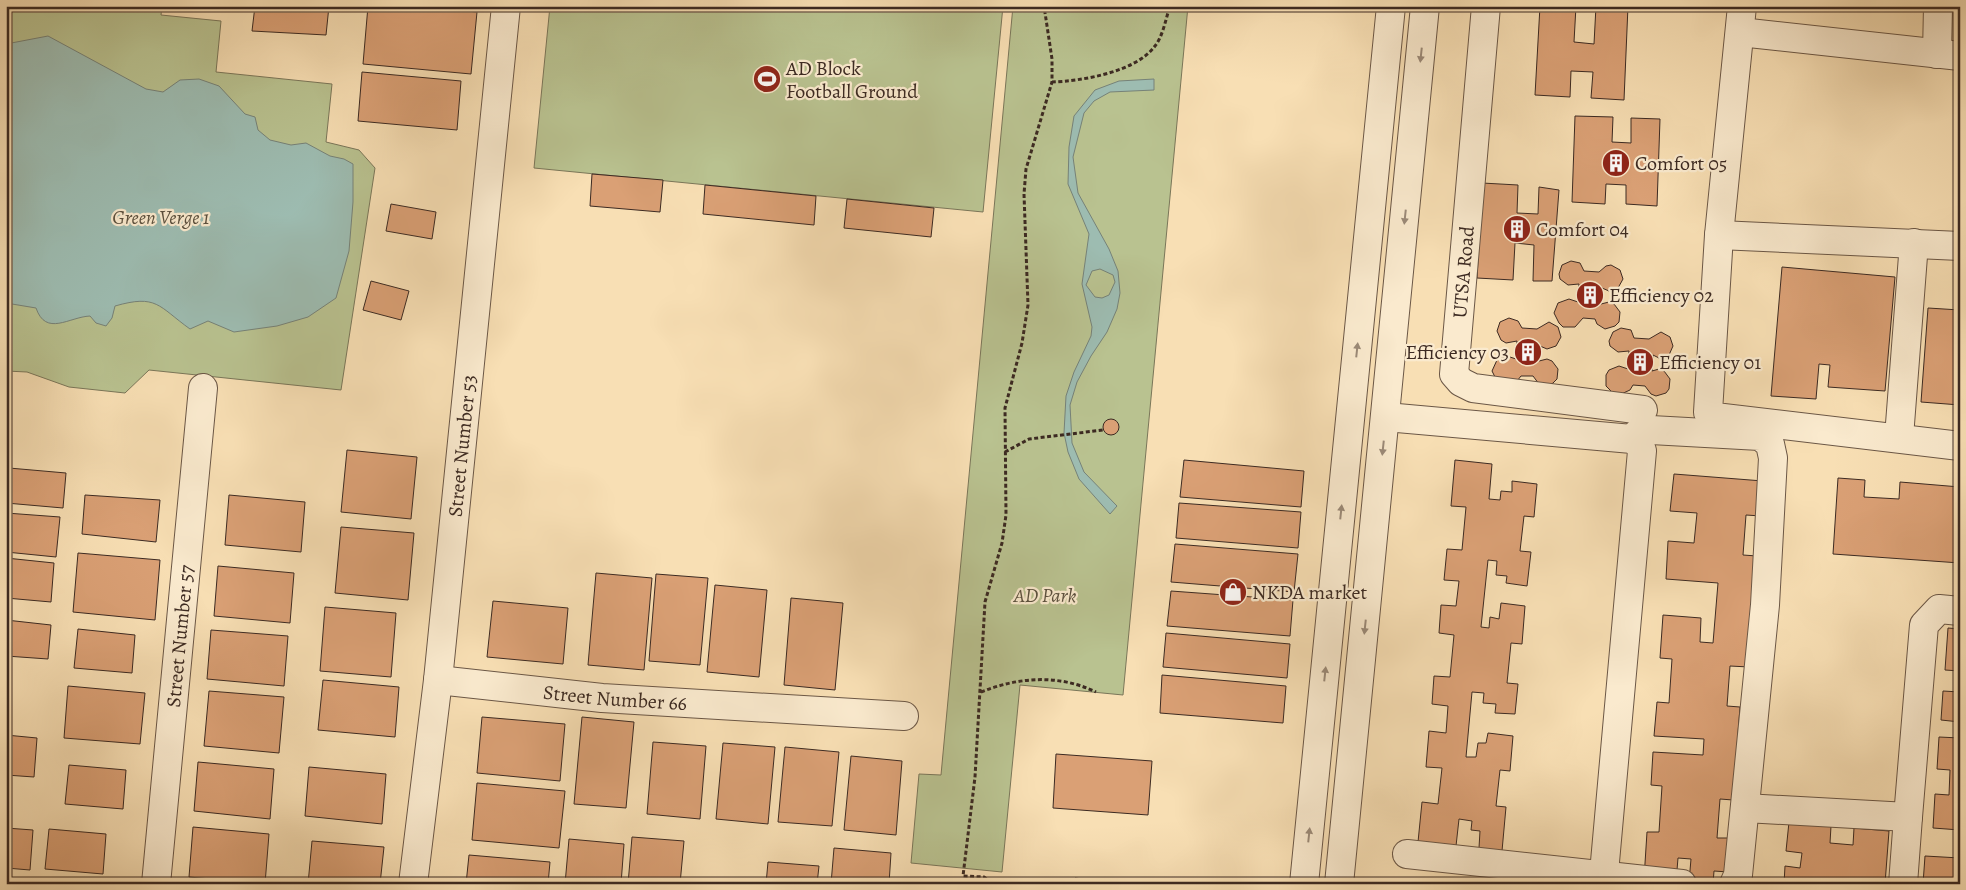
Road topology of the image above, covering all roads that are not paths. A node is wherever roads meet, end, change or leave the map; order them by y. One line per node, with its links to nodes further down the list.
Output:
1 (506, 6): 18 (street, Street Number 53)
2 (1391, 6): 26 (street, one-way to 2)
3 (1426, 6): 13 (street, one-way to 13)
4 (1486, 6): 12 (street, UTSA Road)
5 (1938, 6): 7 (street)
6 (1741, 19): 7 (street); 8 (street)
7 (1948, 55)
8 (1719, 235): 9 (street); 14 (street)
9 (1914, 243): 10 (street); 14 (street)
10 (1960, 246)
11 (203, 388): 24 (street, Street Number 57)
12 (1643, 410)
13 (1386, 417): 15 (street); 27 (street, one-way to 27)
14 (1899, 437): 16 (street)
15 (1632, 439): 20 (street); 23 (street)
16 (1960, 446)
17 (1960, 611): 21 (street)
18 (438, 680): 19 (street, Street Number 66); 25 (street, Street Number 53)
19 (904, 716)
20 (1745, 808): 21 (street); 29 (street)
21 (1908, 817): 30 (street)
22 (1407, 854): 23 (street)
23 (1604, 880): 28 (street)
24 (156, 884)
25 (413, 884)
26 (1304, 884)
27 (1340, 884)
28 (1682, 884)
29 (1734, 884)
30 (1903, 884)

